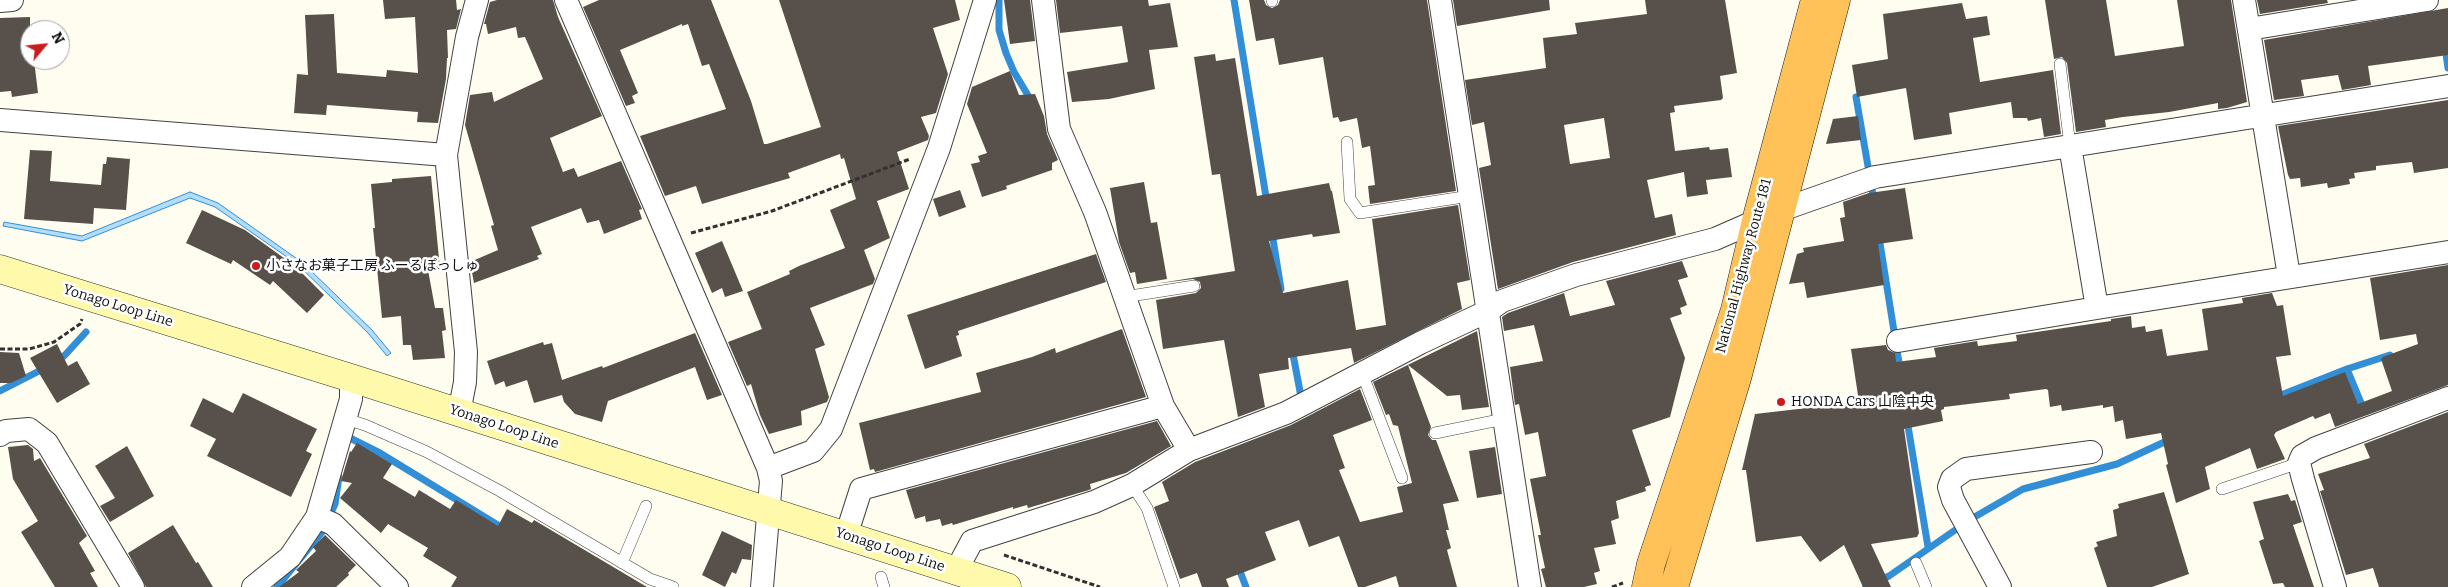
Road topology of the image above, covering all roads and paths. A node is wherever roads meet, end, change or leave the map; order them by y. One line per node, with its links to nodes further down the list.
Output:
1 (12, 0): 11 (street)
2 (478, 0): 20 (street)
3 (566, 0): 24 (street)
4 (985, 0): 19 (street)
5 (1043, 0): 29 (street)
6 (1440, 0): 21 (street)
7 (1815, 0): 23 (highway, National Highway Route 181)
8 (1836, 0): 22 (highway, National Highway Route 181)
9 (2244, 0): 12 (street)
10 (2427, 0): 12 (street)
11 (0, 1)
12 (2249, 29): 15 (street)
13 (2060, 64): 18 (lane)
14 (2448, 86): 15 (street)
15 (2263, 114): 18 (street); 27 (street)
16 (0, 120): 20 (street)
17 (1347, 142): 21 (lane)
18 (2070, 146): 22 (street); 30 (street)
19 (938, 148): 24 (path); 47 (street)
20 (446, 155): 39 (street)
21 (1470, 196): 31 (street)
22 (1781, 210): 23 (street); 70 (highway, National Highway Route 181)
23 (1756, 221): 31 (street); 59 (highway, National Highway Route 181)
24 (671, 238): 47 (street)
25 (2448, 252): 27 (street)
26 (0, 269): 35 (main road, Yonago Loop Line)
27 (2289, 276): 30 (street)
28 (1194, 286): 29 (lane)
29 (1124, 297): 38 (street)
30 (2097, 308): 33 (street)
31 (1488, 311): 36 (street); 41 (street)
32 (82, 319): 34 (path)
33 (1898, 341)
34 (0, 349)
35 (351, 378): 39 (main road, Yonago Loop Line); 40 (street)
36 (1364, 378): 44 (street); 48 (lane)
37 (2448, 398): 46 (street)
38 (1163, 406): 44 (street); 54 (street)
39 (459, 413): 52 (main road, Yonago Loop Line)
40 (346, 419): 53 (street); 56 (lane)
41 (1504, 419): 42 (lane); 68 (street)
42 (1434, 433)
43 (0, 435): 60 (street)
44 (1189, 450): 49 (street)
45 (2091, 452): 72 (street)
46 (2299, 464): 50 (lane); 73 (street)
47 (768, 468): 52 (street)
48 (1402, 478)
49 (1132, 485): 58 (street); 67 (lane)
50 (2222, 489)
51 (646, 506): 56 (lane)
52 (768, 511): 54 (main road, Yonago Loop Line); 64 (street)
53 (317, 517): 61 (street); 62 (street)
54 (846, 536): 58 (main road, Yonago Loop Line)
55 (1002, 555): 66 (path)
56 (622, 563): 63 (lane)
57 (1916, 563): 71 (lane)
58 (956, 571): 65 (main road, Yonago Loop Line)
59 (1635, 585): 69 (path)
60 (133, 587)
61 (253, 587)
62 (397, 587)
63 (673, 587)
64 (762, 587)
65 (1007, 587)
66 (1100, 587)
67 (1174, 587)
68 (1530, 587)
69 (1612, 587)
70 (1674, 587)
71 (1926, 587)
72 (2000, 587)
73 (2335, 587)

